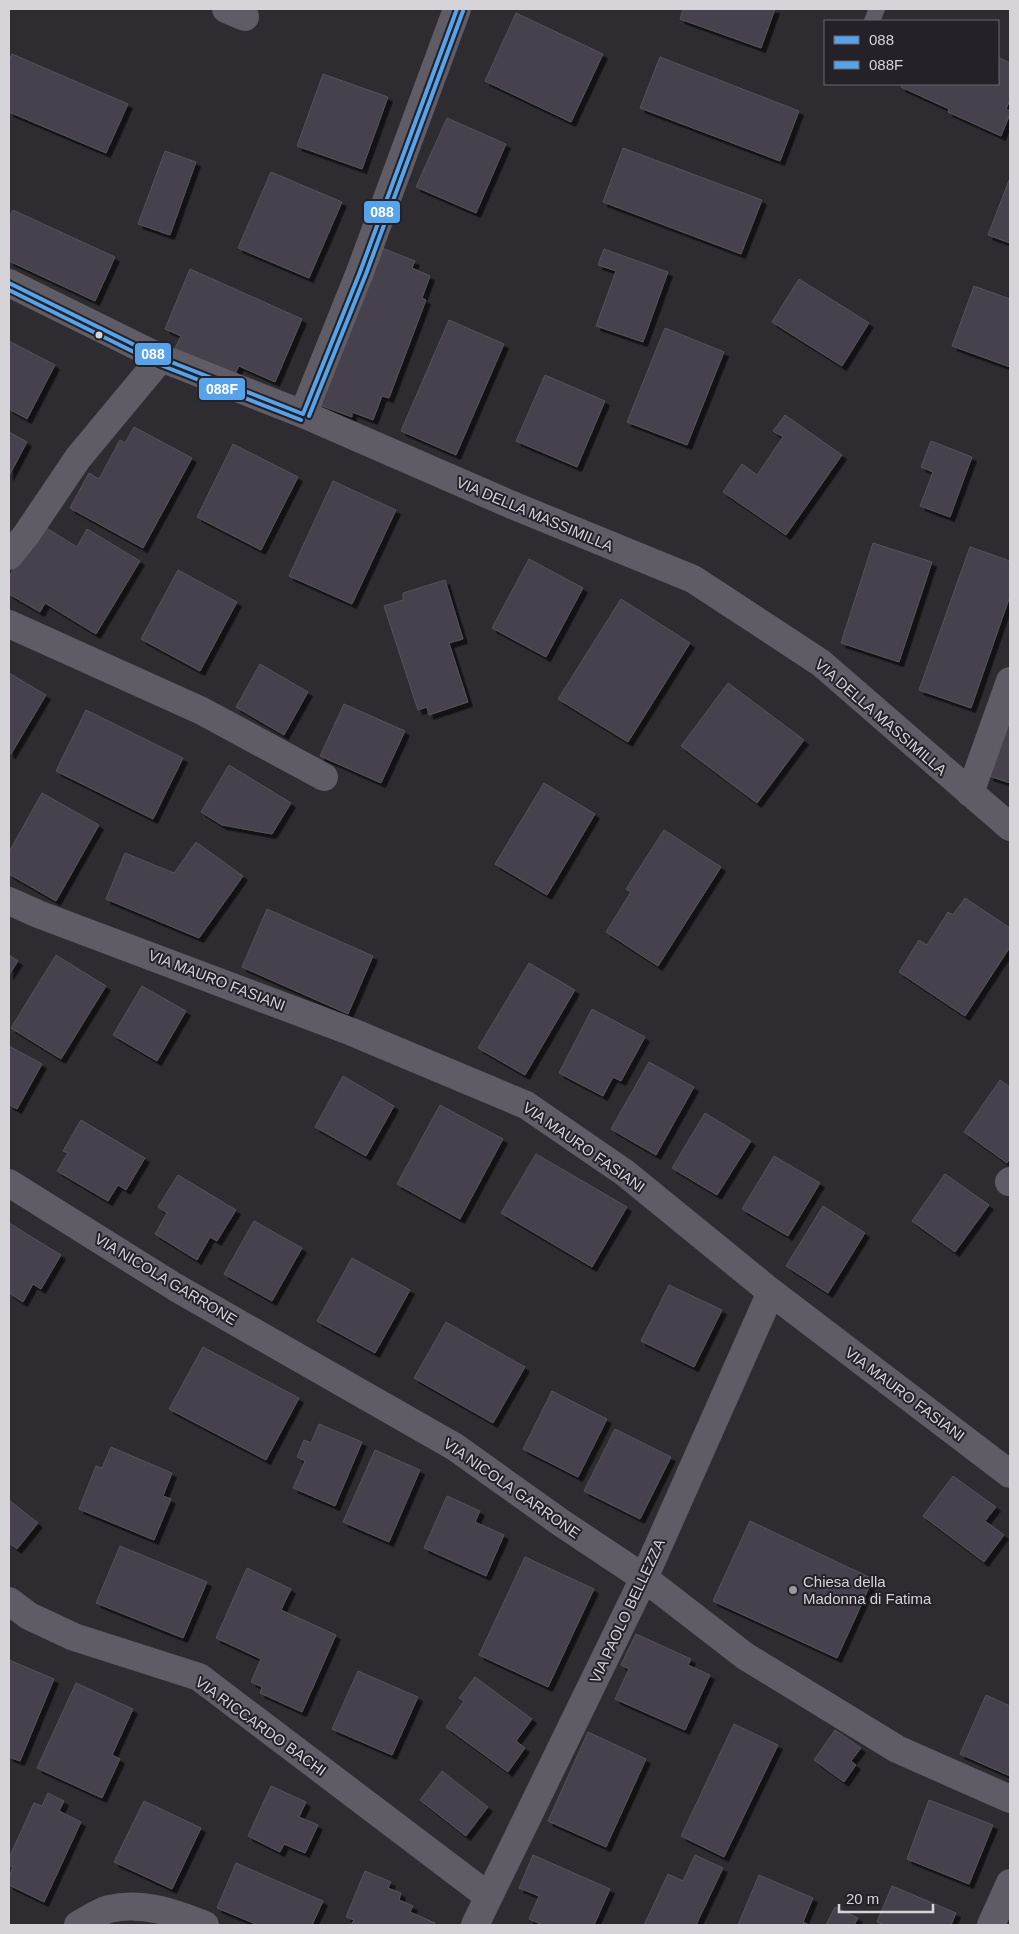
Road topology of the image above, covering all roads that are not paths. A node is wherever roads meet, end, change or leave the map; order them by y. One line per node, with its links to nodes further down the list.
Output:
1 (457, 9): 4 (street)
2 (9, 283): 3 (street, VIA DELLA MASSIMILLA)
3 (160, 358): 4 (street, VIA DELLA MASSIMILLA); 5 (street)
4 (303, 414): 9 (street, VIA DELLA MASSIMILLA)
5 (9, 556)
6 (9, 624): 8 (street)
7 (1010, 681): 9 (street)
8 (324, 777)
9 (970, 793): 10 (street, VIA DELLA MASSIMILLA)
10 (1010, 827)
11 (9, 901): 13 (street, VIA MAURO FASIANI)
12 (9, 1183): 15 (street, VIA NICOLA GARRONE)
13 (771, 1292): 14 (street, VIA MAURO FASIANI); 15 (street, VIA PAOLO BELLEZZA)
14 (1010, 1474)
15 (644, 1578): 17 (street, VIA NICOLA GARRONE); 19 (street, VIA PAOLO BELLEZZA)
16 (9, 1601): 19 (street, VIA RICCARDO BACHI)
17 (1010, 1799)
18 (1010, 1883): 23 (street)
19 (488, 1896): 22 (street, VIA PAOLO BELLEZZA)
20 (78, 1925): 21 (street)
21 (205, 1925)
22 (475, 1925)
23 (991, 1925)

